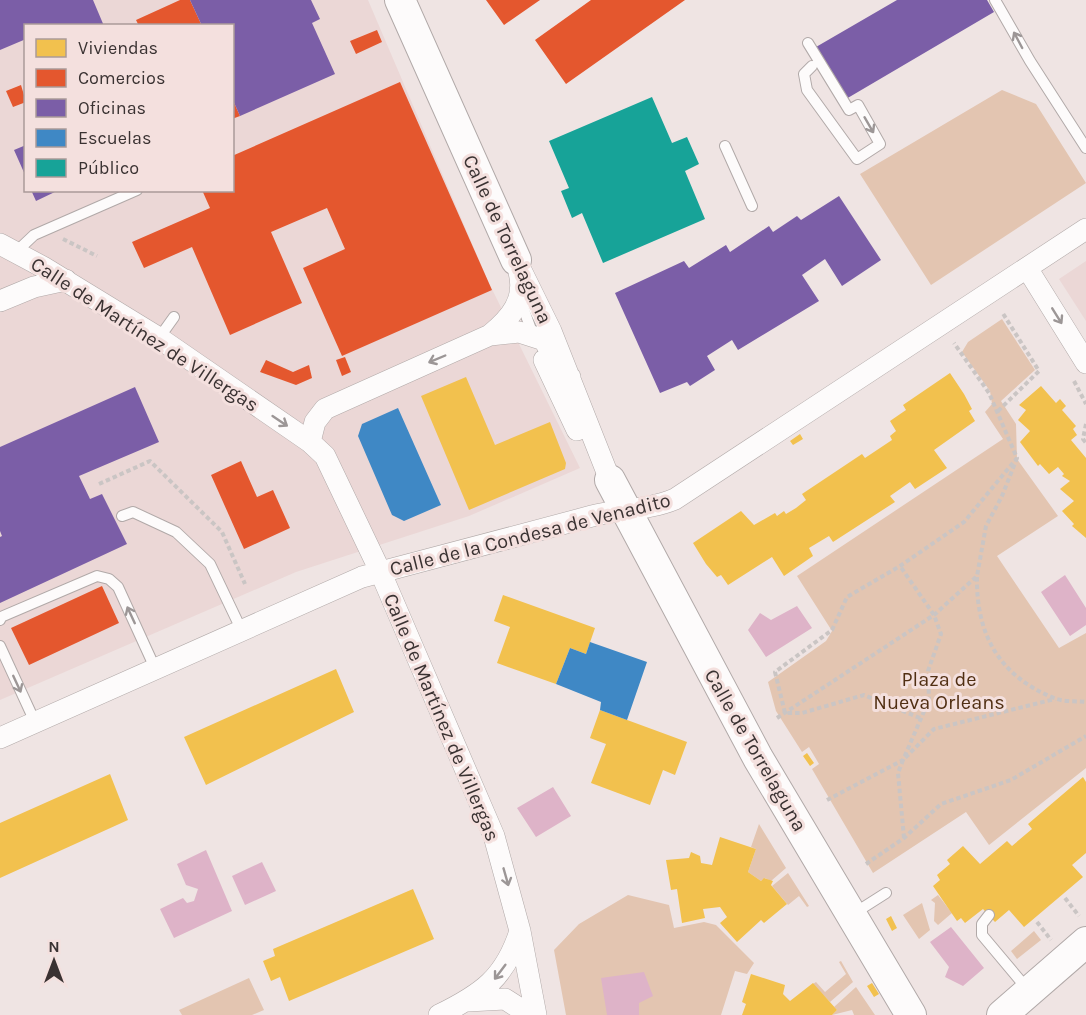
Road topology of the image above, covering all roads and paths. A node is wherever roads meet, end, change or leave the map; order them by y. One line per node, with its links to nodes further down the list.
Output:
1 (400, 0): 13 (street, Calle de Torrelaguna)
2 (995, 0): 6 (lane, one-way to 2)
3 (808, 43): 4 (lane, one-way to 4)
4 (812, 66)
5 (725, 146): 8 (lane)
6 (1086, 148)
7 (132, 192): 11 (lane)
8 (752, 206)
9 (1086, 229): 14 (street, Calle de la Condesa de Venadito)
10 (66, 240): 12 (path)
11 (8, 248): 15 (street, Calle de Martínez de Villergas)
12 (97, 256)
13 (516, 260): 16 (street); 25 (street, Calle de Torrelaguna)
14 (1027, 268): 24 (street, one-way to 24); 33 (street, Calle de la Condesa de Venadito)
15 (66, 280): 17 (street); 22 (street, Calle de Martínez de Villergas)
16 (520, 299): 20 (street); 21 (lane)
17 (0, 301)
18 (1002, 312): 26 (path)
19 (174, 316): 22 (lane)
20 (490, 335): 21 (street); 28 (street, one-way to 28)
21 (533, 335): 25 (street); 31 (street, Calle de Torrelaguna)
22 (159, 338): 28 (street, Calle de Martínez de Villergas, one-way to 28)
23 (954, 343): 26 (path)
24 (1086, 363)
25 (570, 377): 31 (street, Calle de Torrelaguna)
26 (998, 411): 30 (path)
27 (1086, 424): 29 (path)
28 (310, 442): 36 (street, Calle de Martínez de Villergas)
29 (1086, 442)
30 (1017, 459): 35 (path); 37 (path)
31 (610, 480): 33 (street, Calle de Torrelaguna)
32 (99, 484): 38 (path)
33 (624, 508): 36 (street, Calle de la Condesa de Venadito); 58 (street, Calle de Torrelaguna)
34 (122, 516): 41 (lane)
35 (900, 566): 39 (path); 46 (path)
36 (380, 572): 41 (street, Calle de la Condesa de Venadito); 62 (street, Calle de Martínez de Villergas, one-way to 62)
37 (977, 576): 39 (path); 44 (path)
38 (245, 584)
39 (934, 615): 46 (path); 48 (path)
40 (0, 620): 43 (lane, one-way to 40)
41 (241, 629): 43 (street, Calle de la Condesa de Venadito)
42 (0, 646): 49 (lane, one-way to 49)
43 (155, 668): 49 (street, Calle de la Condesa de Venadito)
44 (1055, 699): 45 (path); 52 (path)
45 (1086, 702)
46 (785, 713): 47 (path); 48 (path)
47 (777, 718)
48 (920, 718): 52 (path)
49 (35, 722): 51 (street, Calle de la Condesa de Venadito)
50 (1086, 736): 54 (path)
51 (0, 738)
52 (903, 760): 53 (path); 54 (path)
53 (827, 800)
54 (904, 838): 55 (path)
55 (866, 864)
56 (886, 893): 58 (lane)
57 (1065, 898): 61 (path)
58 (852, 915): 69 (street, Calle de Torrelaguna)
59 (989, 915): 64 (lane)
60 (1037, 922): 63 (path)
61 (1082, 929): 64 (street)
62 (520, 931): 65 (street, one-way to 65); 68 (street, Calle de Martínez de Villergas)
63 (1051, 940)
64 (1029, 991): 70 (street)
65 (467, 1001): 66 (street); 67 (street)
66 (439, 1015)
67 (530, 1015)
68 (536, 1015)
69 (911, 1015)
70 (1002, 1015)

